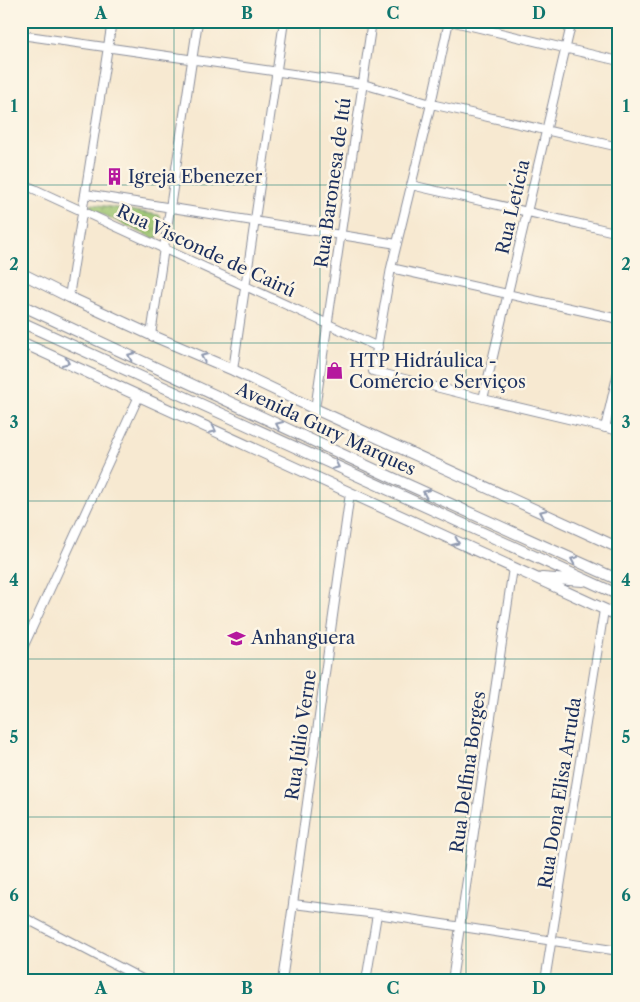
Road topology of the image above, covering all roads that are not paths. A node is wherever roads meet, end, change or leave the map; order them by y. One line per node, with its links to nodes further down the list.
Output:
1 (112, 21): 8 (street)
2 (198, 21): 10 (street)
3 (284, 21): 12 (street)
4 (372, 21): 13 (street, Rua Baronesa de Itú)
5 (449, 21): 9 (street); 14 (street)
6 (572, 21): 9 (street, Rua Letícia)
7 (21, 34): 8 (street)
8 (109, 46): 10 (street); 19 (street)
9 (565, 49): 11 (street); 15 (street, Rua Letícia)
10 (192, 59): 12 (street); 20 (street)
11 (619, 61)
12 (277, 71): 13 (street); 23 (street)
13 (362, 84): 14 (street); 25 (street, Rua Baronesa de Itú)
14 (431, 104): 15 (street); 18 (street)
15 (546, 130): 16 (street); 22 (street, Rua Letícia)
16 (619, 147)
17 (21, 183): 21 (street, Rua Visconde de Cairú)
18 (411, 185): 22 (street); 26 (street)
19 (85, 194): 20 (street); 21 (street)
20 (170, 208): 23 (street); 27 (street)
21 (82, 211): 27 (street, Rua Visconde de Cairú); 32 (street)
22 (527, 212): 24 (street); 31 (street, Rua Letícia)
23 (255, 221): 25 (street); 30 (street)
24 (619, 233)
25 (340, 234): 26 (street); 36 (street, Rua Baronesa de Itú)
26 (397, 244): 28 (street)
27 (164, 248): 30 (street, Rua Visconde de Cairú); 37 (street)
28 (391, 268): 31 (street); 39 (street)
29 (21, 273): 32 (main road, Avenida Gury Marques)
30 (246, 286): 36 (street, Rua Visconde de Cairú); 41 (street)
31 (508, 294): 34 (street); 43 (street, Rua Letícia)
32 (69, 297): 37 (main road, Avenida Gury Marques)
33 (21, 305): 51 (main road, Avenida Gury Marques, one-way to 33)
34 (619, 319)
35 (21, 322): 52 (main road, Avenida Gury Marques, one-way to 52)
36 (327, 323): 39 (street, Rua Visconde de Cairú); 44 (street, Rua Baronesa de Itú)
37 (151, 335): 41 (main road, Avenida Gury Marques, one-way to 37)
38 (21, 342): 42 (main road, one-way to 42)
39 (378, 347): 43 (street)
40 (619, 368): 45 (street)
41 (233, 370): 44 (main road, Avenida Gury Marques)
42 (139, 396): 47 (main road, one-way to 47); 56 (street)
43 (483, 400): 45 (street)
44 (315, 409): 48 (main road, Avenida Gury Marques, one-way to 44)
45 (605, 428): 46 (street)
46 (619, 432)
47 (350, 493): 49 (main road, one-way to 49); 57 (street, Rua Júlio Verne)
48 (619, 548)
49 (513, 568): 50 (main road); 60 (street, Rua Delfina Borges)
50 (534, 577): 52 (main road); 54 (main road)
51 (619, 580)
52 (590, 582): 53 (main road, Avenida Gury Marques)
53 (619, 595)
54 (604, 610): 55 (main road); 61 (street, Rua Dona Elisa Arruda)
55 (619, 616)
56 (21, 652)
57 (293, 904): 58 (street); 64 (street, Rua Júlio Verne)
58 (376, 914): 60 (street); 65 (street)
59 (21, 916): 63 (street)
60 (460, 928): 61 (street); 66 (street, Rua Delfina Borges)
61 (552, 941): 62 (street); 67 (street, Rua Dona Elisa Arruda)
62 (619, 951)
63 (146, 981)
64 (282, 981)
65 (366, 981)
66 (452, 981)
67 (545, 981)

